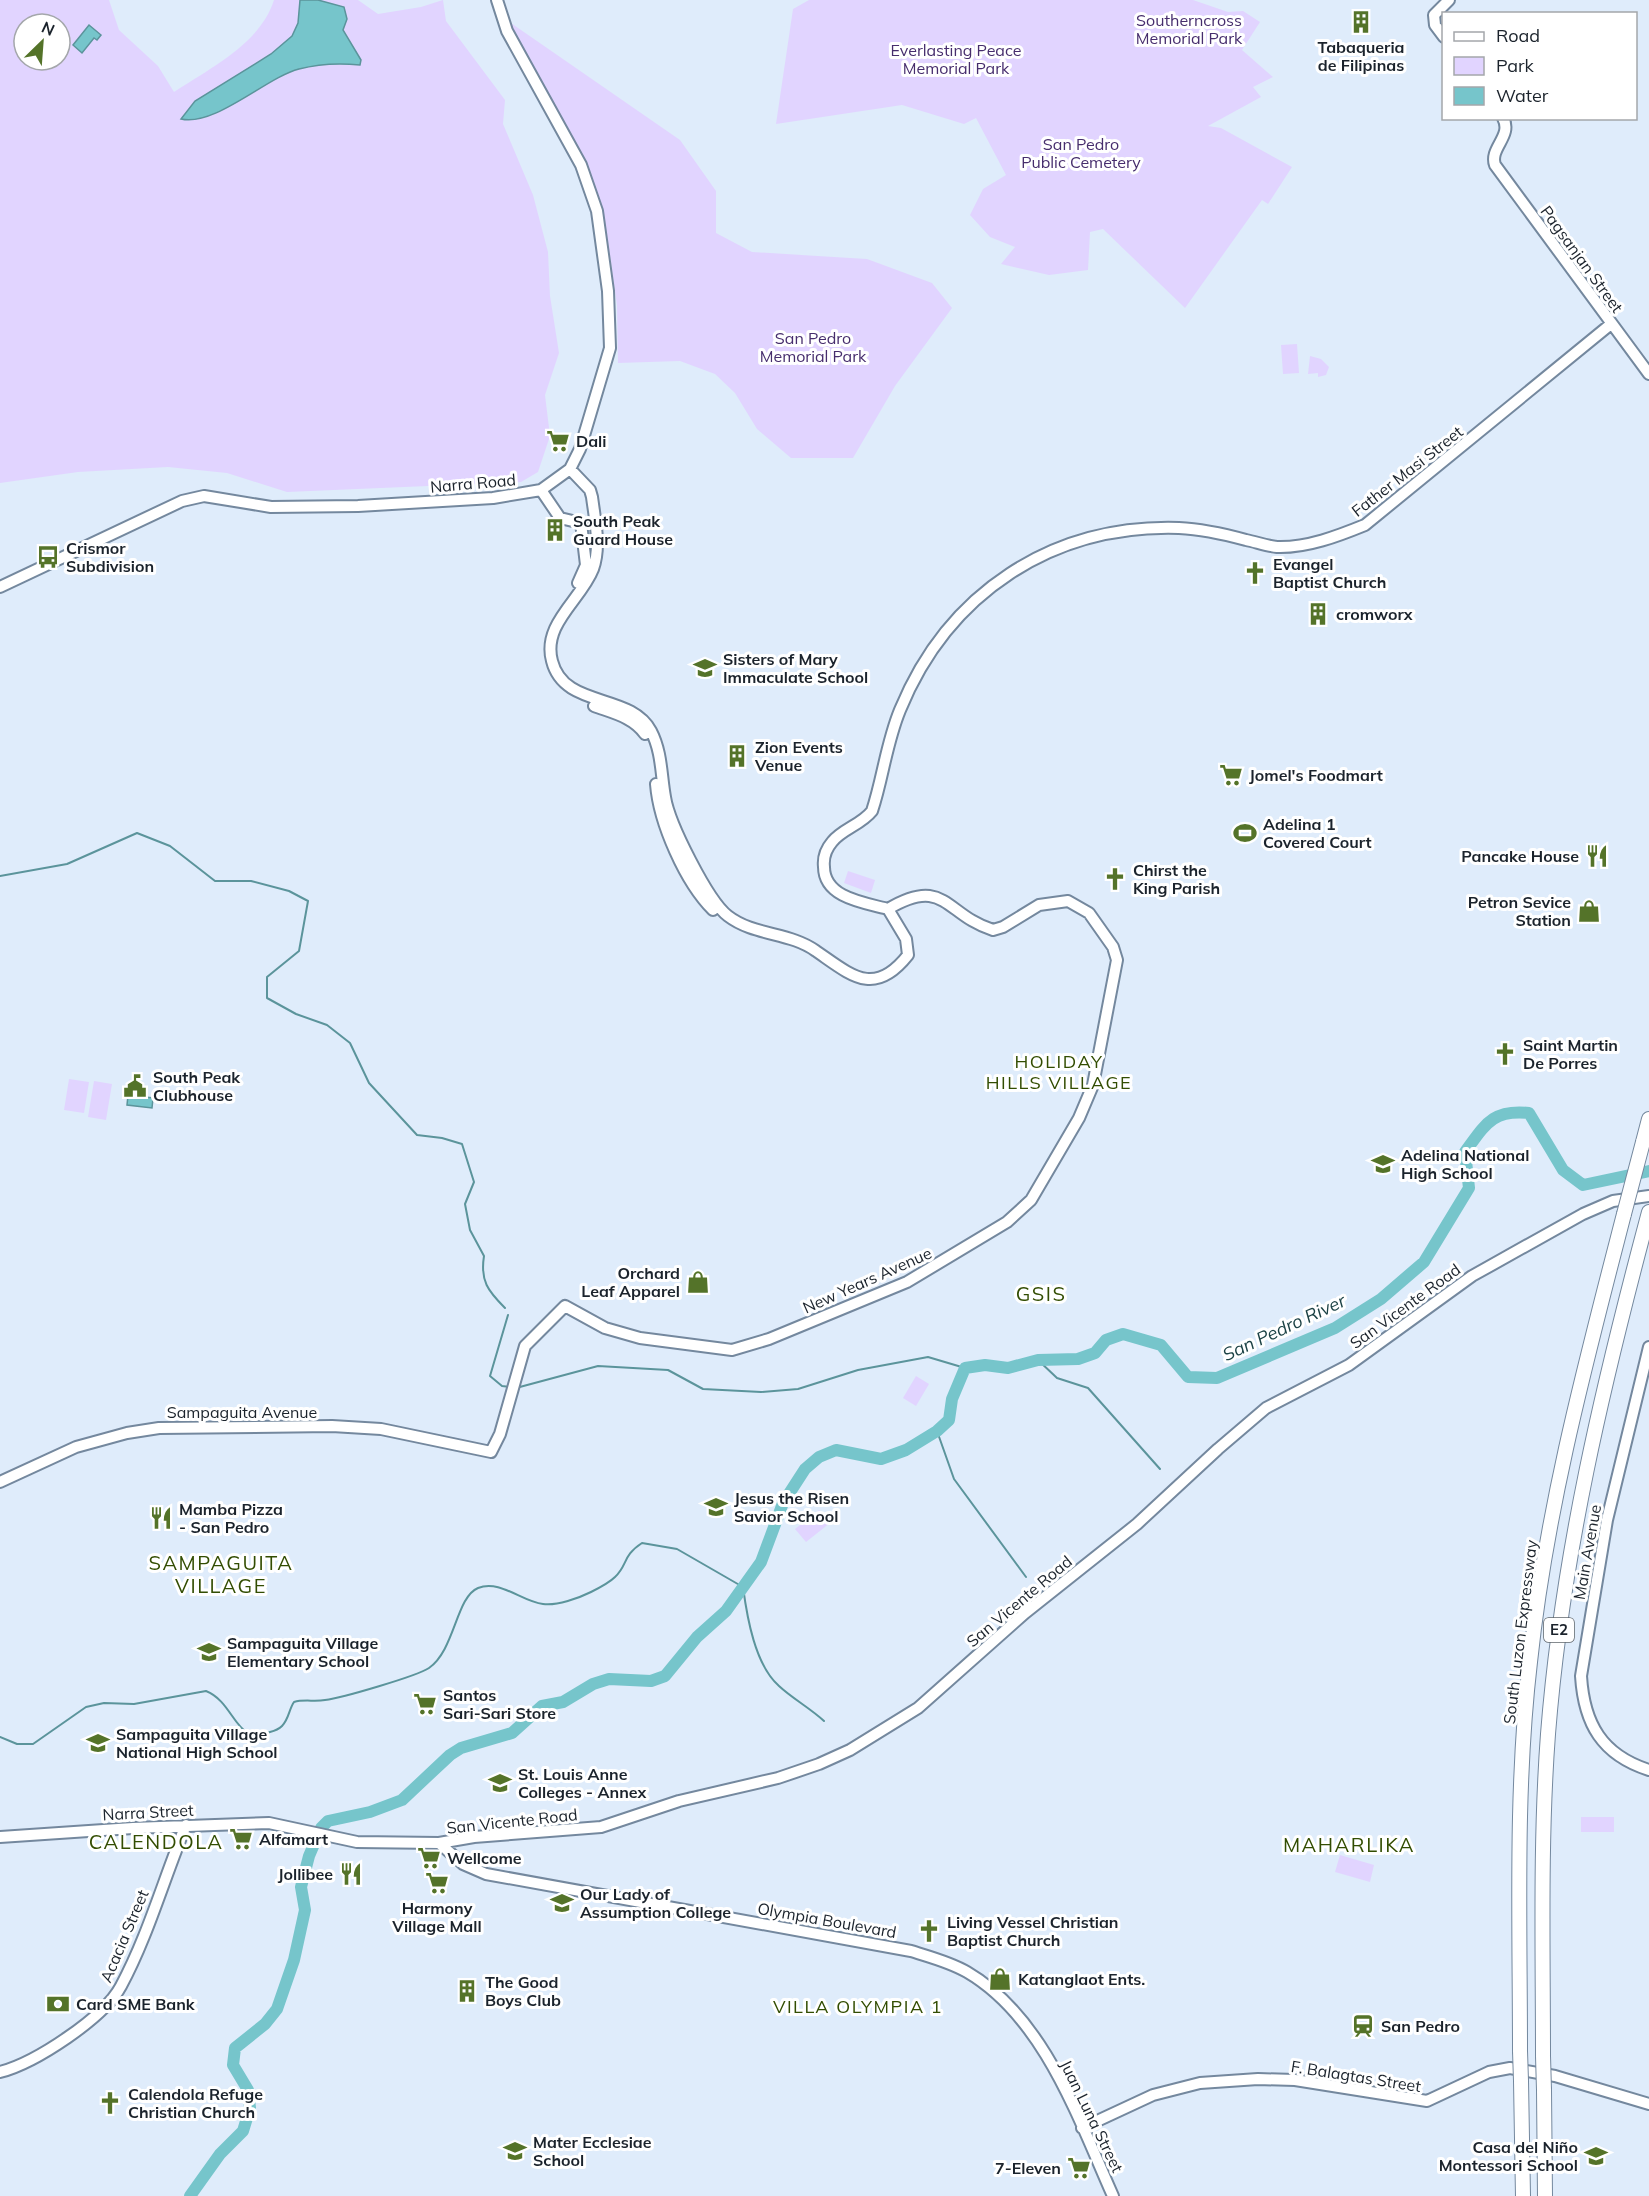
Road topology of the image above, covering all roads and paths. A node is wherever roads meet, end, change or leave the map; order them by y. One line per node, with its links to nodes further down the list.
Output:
1 (496, 0): 7 (street)
2 (1449, 0): 3 (street)
3 (1442, 36)
4 (1504, 120): 5 (street, Pagsanjan Street)
5 (1611, 324): 6 (street, Pagsanjan Street); 12 (street, Father Masi Street)
6 (1649, 374)
7 (570, 469): 8 (street, Narra Road); 9 (street)
8 (541, 490): 10 (street); 11 (street, Narra Road)
9 (593, 507): 10 (street); 13 (street)
10 (581, 523): 13 (street)
11 (0, 587)
12 (888, 909): 13 (street); 18 (street, New Years Avenue)
13 (814, 949)
14 (1649, 1119): 30 (highway, South Luzon Expressway / E2, bridge)
15 (1649, 1196): 24 (street, San Vicente Road)
16 (1649, 1212): 31 (highway, E2, bridge)
17 (1649, 1347): 20 (street, Main Avenue)
18 (491, 1452): 19 (street, Sampaguita Avenue)
19 (0, 1482)
20 (1649, 1770)
21 (186, 1825): 22 (street, Narra Street); 23 (street, Narra Street); 26 (street, Acacia Street)
22 (0, 1837)
23 (336, 1838): 24 (street, San Vicente Road)
24 (439, 1843): 25 (street, Olympia Boulevard)
25 (1042, 2049): 28 (street, Juan Luna Street)
26 (0, 2072)
27 (1649, 2104): 28 (street, F. Balagtas Street)
28 (1082, 2128): 29 (street, Juan Luna Street)
29 (1113, 2196)
30 (1522, 2196)
31 (1545, 2196)

